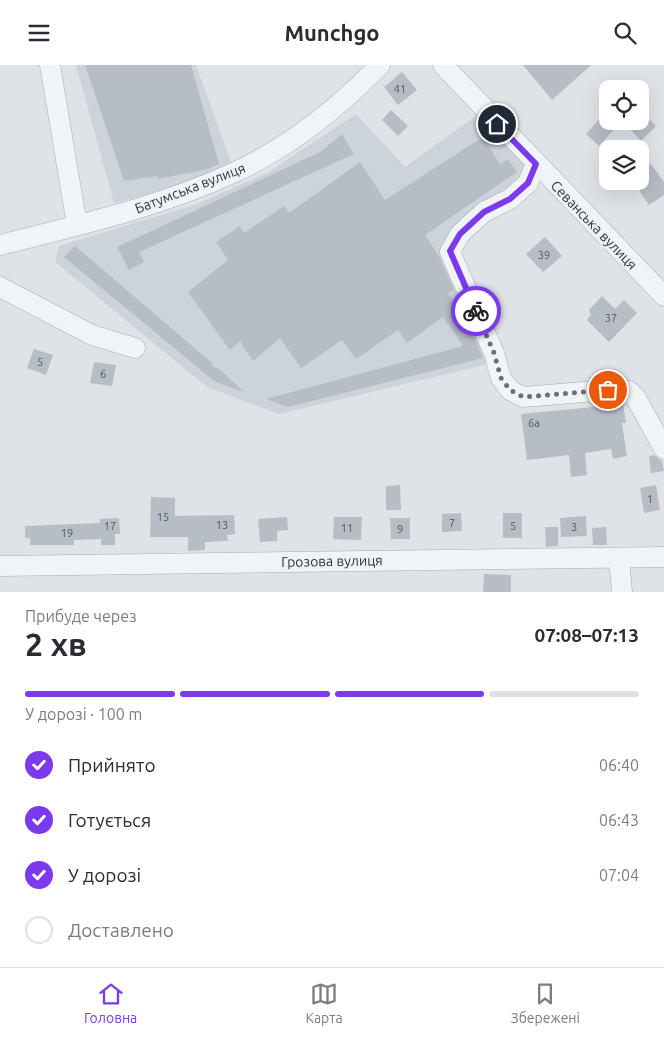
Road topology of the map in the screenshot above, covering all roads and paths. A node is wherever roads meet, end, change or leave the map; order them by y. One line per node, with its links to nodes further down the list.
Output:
1 (50, 65): 5 (street)
2 (380, 65): 5 (street, Батумська вулиця)
3 (443, 65): 4 (street, Севанська вулиця)
4 (536, 164): 8 (street, Севанська вулиця); 10 (street)
5 (77, 225): 6 (street, Батумська вулиця)
6 (0, 245)
7 (0, 287): 9 (street)
8 (664, 297)
9 (135, 348)
10 (664, 449)
11 (664, 557): 12 (street, Грозова вулиця)
12 (619, 558): 13 (street, Грозова вулиця); 14 (street)
13 (0, 566)
14 (622, 592)

